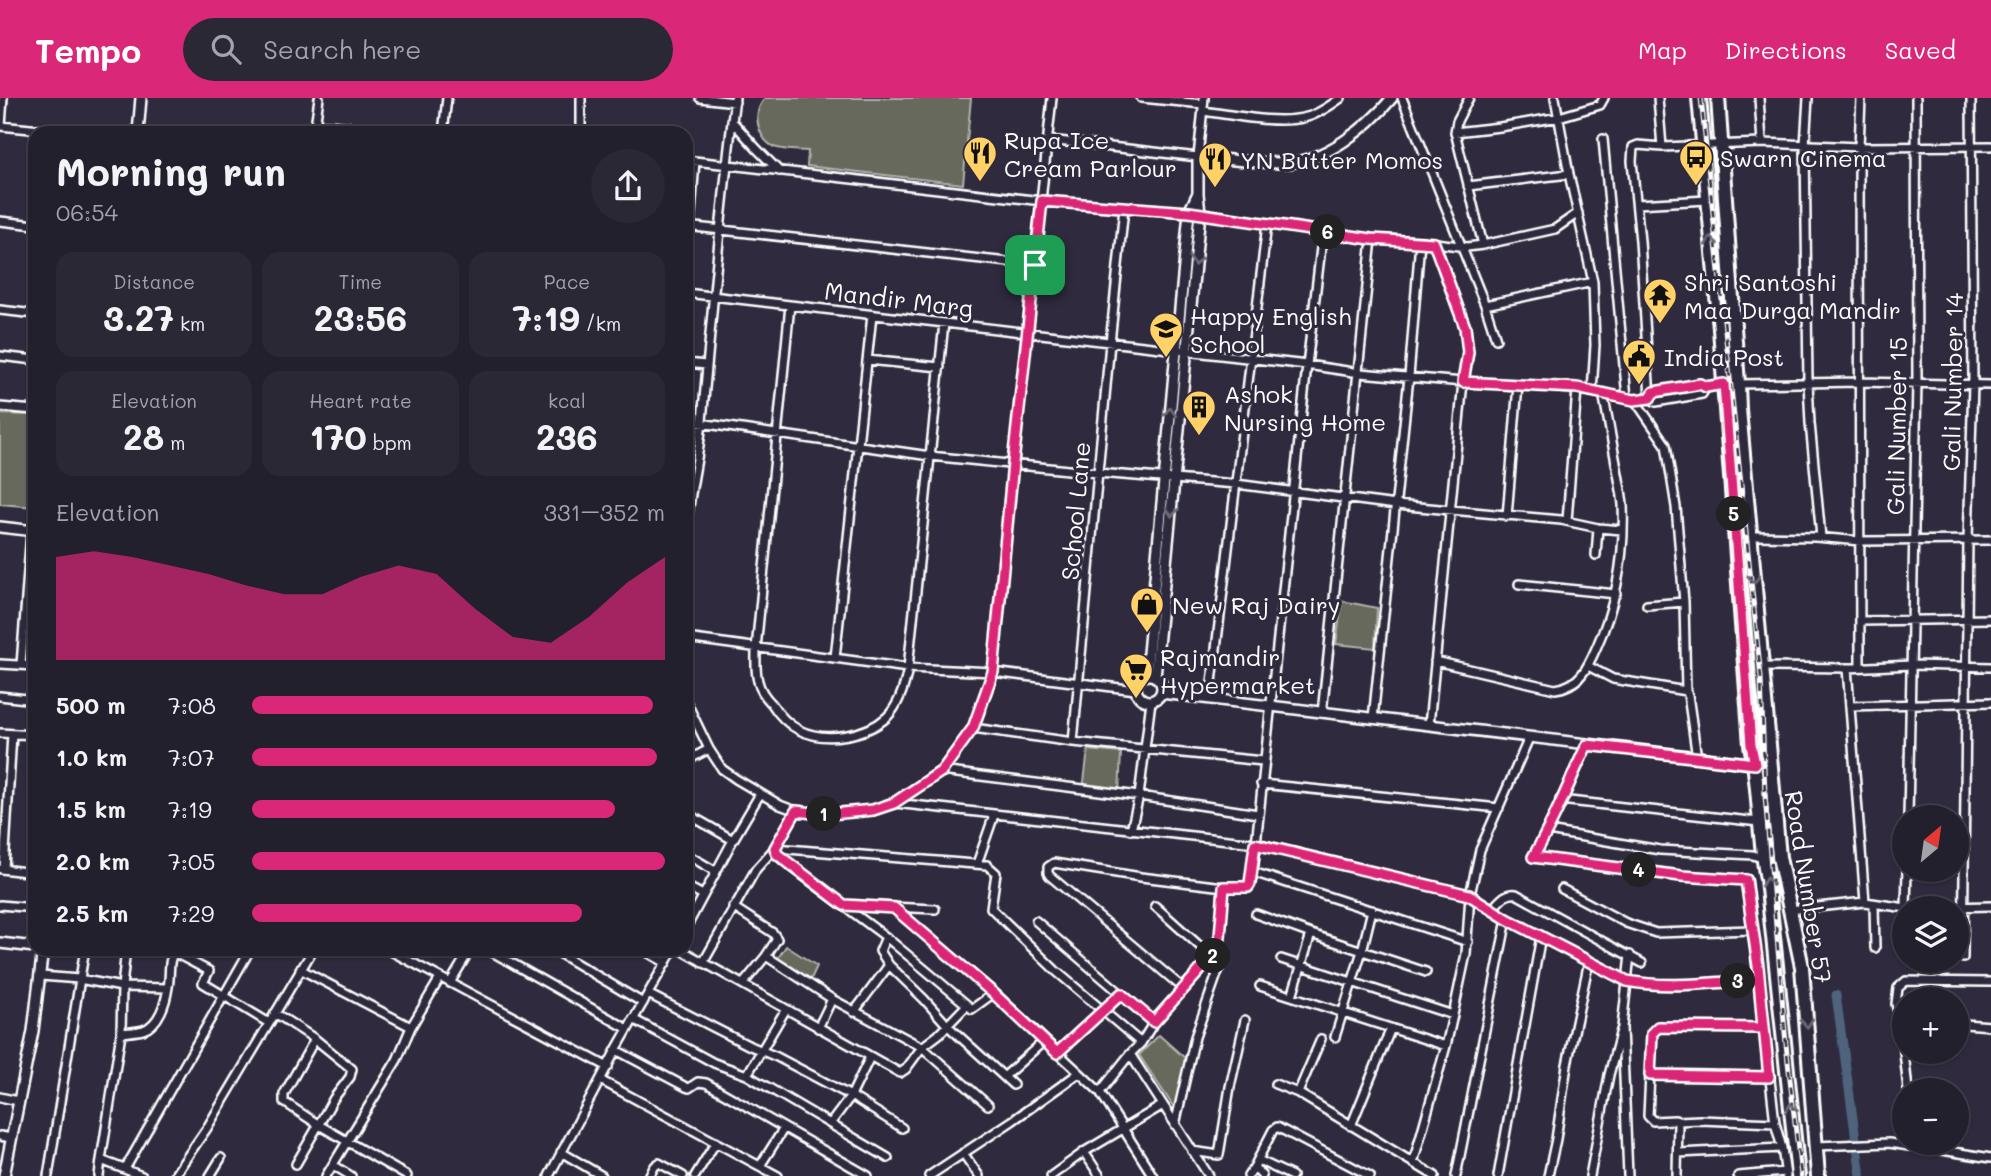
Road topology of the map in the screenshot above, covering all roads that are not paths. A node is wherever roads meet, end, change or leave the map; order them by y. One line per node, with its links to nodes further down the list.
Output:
1 (3, 98): 28 (street)
2 (141, 98): 29 (street)
3 (319, 98): 27 (street)
4 (447, 98): 31 (street)
5 (581, 98): 32 (street)
6 (700, 98): 23 (street)
7 (1052, 98): 36 (street)
8 (1141, 98): 24 (street)
9 (1341, 98): 24 (street)
10 (1392, 98): 46 (street)
11 (1402, 98): 71 (street)
12 (1469, 98): 34 (street)
13 (1555, 98): 25 (street)
14 (1604, 98): 25 (street)
15 (1658, 98): 44 (street)
16 (1699, 98): 39 (main road, Road Number 57)
17 (1718, 98): 38 (main road, Road Number 57)
18 (1759, 98): 37 (street)
19 (1808, 98): 40 (street)
20 (1861, 98): 45 (street)
21 (1916, 98): 41 (street, Gali Number 15)
22 (1971, 98): 42 (street, Gali Number 14)
23 (735, 100): 26 (street)
24 (1203, 105): 46 (street)
25 (1559, 117): 34 (street); 50 (street)
26 (732, 121): 48 (street); 49 (street)
27 (315, 124): 30 (street)
28 (0, 126): 33 (street)
29 (139, 126)
30 (330, 126)
31 (444, 126)
32 (581, 126)
33 (28, 129)
34 (1455, 132): 52 (street)
35 (1603, 139): 110 (street)
36 (1049, 140): 46 (street); 55 (street)
37 (1762, 143): 38 (street); 40 (street)
38 (1727, 144): 39 (street); 102 (main road, Road Number 57)
39 (1703, 145): 44 (street); 54 (main road, Road Number 57)
40 (1805, 145): 45 (street); 98 (street)
41 (1915, 145): 42 (street); 45 (street); 100 (street, Gali Number 15)
42 (1971, 146): 43 (street); 103 (street, Gali Number 14)
43 (1991, 146)
44 (1662, 147): 56 (street)
45 (1859, 147): 99 (street)
46 (1198, 157): 53 (street)
47 (695, 161): 48 (street); 51 (street)
48 (727, 164): 49 (street); 65 (street)
49 (779, 171): 55 (street)
50 (1569, 174): 52 (street); 60 (street)
51 (693, 180)
52 (1468, 186): 70 (street)
53 (1198, 194): 58 (street); 59 (street)
54 (1707, 200): 56 (street); 101 (main road, Road Number 57, one-way to 54)
55 (1042, 201): 57 (street); 72 (street)
56 (1637, 204): 109 (street)
57 (1124, 208): 58 (street); 84 (street, School Lane)
58 (1189, 212): 59 (street); 85 (street)
59 (1200, 213): 63 (street); 86 (street, one-way to 86)
60 (1578, 214): 70 (street); 73 (street)
61 (0, 221): 62 (street)
62 (28, 224)
63 (1267, 224): 66 (street); 89 (street)
64 (693, 227): 65 (street)
65 (721, 230): 72 (street); 75 (street)
66 (1324, 231): 67 (street); 93 (street)
67 (1371, 239): 68 (street); 95 (street)
68 (1420, 242): 69 (street); 96 (street)
69 (1434, 243): 71 (street); 97 (street)
70 (1483, 245): 71 (street)
71 (1461, 246): 77 (street)
72 (1035, 265): 82 (street)
73 (1593, 282): 77 (street); 107 (street)
74 (693, 294): 75 (street, Mandir Marg)
75 (715, 296): 76 (street, Mandir Marg); 92 (street)
76 (790, 305): 80 (street, Mandir Marg); 115 (street)
77 (1485, 305): 83 (street)
78 (0, 310): 79 (street)
79 (28, 313)
80 (872, 315): 81 (street, Mandir Marg); 90 (street)
81 (944, 323): 82 (street, Mandir Marg); 94 (street)
82 (1027, 333): 84 (street, Mandir Marg); 119 (street)
83 (1496, 339)
84 (1110, 343): 85 (street, Mandir Marg); 120 (street, School Lane)
85 (1175, 351): 86 (street, Mandir Marg); 121 (street, one-way to 85)
86 (1186, 352): 89 (street, Mandir Marg); 121 (street)
87 (0, 356): 88 (street)
88 (28, 359)
89 (1250, 359): 93 (street, Mandir Marg); 122 (street)
90 (867, 360): 94 (street); 116 (street)
91 (693, 364): 92 (street)
92 (706, 365): 114 (street)
93 (1307, 365): 95 (street, Mandir Marg); 123 (street)
94 (940, 367): 117 (street)
95 (1358, 373): 96 (street, Mandir Marg); 124 (street)
96 (1409, 377): 97 (street, Mandir Marg); 125 (street)
97 (1463, 382): 104 (street, Mandir Marg); 126 (street)
98 (1808, 382): 99 (street, Mandir Marg); 102 (street, Mandir Marg); 134 (street)
99 (1860, 382): 100 (street, Mandir Marg); 138 (street)
100 (1917, 383): 103 (street, Mandir Marg); 135 (street, Gali Number 15)
101 (1724, 384): 102 (street, Mandir Marg); 109 (street, Mandir Marg); 195 (main road, Road Number 57)
102 (1738, 384): 133 (main road, Road Number 57)
103 (1973, 384): 105 (street, Mandir Marg); 136 (street, Gali Number 14)
104 (1518, 385): 106 (street, Mandir Marg); 127 (street)
105 (1991, 385)
106 (1577, 388): 107 (street, Mandir Marg); 128 (street)
107 (1592, 392): 108 (street, Mandir Marg)
108 (1604, 393): 110 (street, Mandir Marg); 132 (street)
109 (1650, 398): 110 (street, Mandir Marg)
110 (1631, 399): 143 (street)
111 (0, 407): 112 (street)
112 (28, 409)
113 (693, 422): 114 (street)
114 (702, 423): 115 (street); 118 (street)
115 (777, 434): 116 (street); 150 (street)
116 (858, 445): 117 (street); 151 (street)
117 (930, 456): 119 (street); 162 (street)
118 (693, 463)
119 (1013, 463): 120 (street); 164 (street)
120 (1098, 473): 121 (street); 166 (street, School Lane)
121 (1170, 478): 122 (street); 165 (street)
122 (1236, 484): 123 (street); 172 (street)
123 (1293, 491): 124 (street); 177 (street)
124 (1345, 498): 125 (street); 179 (street)
125 (1395, 505): 126 (street); 181 (street)
126 (1450, 509): 127 (street); 152 (street)
127 (1507, 516): 128 (street)
128 (1567, 521): 130 (street)
129 (0, 527): 131 (street)
130 (1598, 528): 132 (street); 139 (street)
131 (28, 530)
132 (1622, 530): 142 (street)
133 (1751, 536): 134 (street); 159 (main road, Road Number 57, one-way to 159)
134 (1818, 537): 138 (street)
135 (1914, 540): 136 (street); 138 (street); 146 (street, Gali Number 15)
136 (1968, 540): 137 (street); 147 (street, Gali Number 14)
137 (1991, 540)
138 (1861, 541): 148 (street)
139 (1596, 555)
140 (1519, 584): 142 (street)
141 (28, 587): 154 (street)
142 (1616, 594): 157 (street)
143 (1684, 602): 144 (street); 168 (street)
144 (1647, 605)
145 (1991, 619): 147 (street)
146 (1912, 620): 147 (street); 148 (street); 155 (street, Gali Number 15)
147 (1966, 620): 158 (street, Gali Number 14)
148 (1861, 621): 160 (street)
149 (693, 639): 150 (street)
150 (756, 649): 151 (street); 162 (street)
151 (835, 658): 162 (street)
152 (1436, 661): 157 (street); 182 (street)
153 (0, 664): 154 (street)
154 (21, 665): 156 (street)
155 (1912, 665): 158 (street); 160 (street); 176 (street, Gali Number 15)
156 (28, 666)
157 (1588, 666): 168 (street)
158 (1966, 666): 161 (street); 175 (street, Gali Number 14)
159 (1762, 667): 163 (street); 241 (main road, Road Number 57)
160 (1860, 667): 163 (street)
161 (1991, 667)
162 (908, 668): 164 (street)
163 (1847, 668): 178 (street)
164 (993, 672): 166 (street); 183 (street)
165 (1151, 676): 167 (street); 169 (street)
166 (1079, 683): 167 (street); 188 (street, School Lane)
167 (1136, 690): 173 (street)
168 (1686, 691): 193 (street)
169 (1161, 693): 172 (street); 173 (street)
170 (0, 696): 171 (street)
171 (28, 698)
172 (1210, 699): 177 (street)
173 (1151, 701): 190 (street)
174 (1991, 702): 175 (street)
175 (1965, 703): 176 (street); 226 (street, Gali Number 14)
176 (1910, 705): 178 (street); 202 (street, Gali Number 15)
177 (1269, 706): 179 (street); 194 (street)
178 (1850, 706): 227 (street)
179 (1322, 713): 181 (street)
180 (693, 716): 191 (street)
181 (1373, 719): 182 (street)
182 (1429, 725): 187 (street)
183 (973, 728): 188 (street); 196 (street)
184 (0, 733): 185 (street)
185 (12, 734): 186 (street); 217 (street)
186 (28, 735)
187 (1530, 738): 189 (street); 203 (street)
188 (1073, 742): 190 (street)
189 (1587, 745): 193 (street); 200 (street)
190 (1144, 748): 194 (street); 199 (street)
191 (709, 749): 192 (street); 198 (street)
192 (693, 757)
193 (1697, 758): 195 (street)
194 (1263, 761): 197 (street)
195 (1755, 764): 208 (main road, Road Number 57)
196 (942, 771): 199 (street); 201 (street)
197 (1261, 784): 203 (street); 205 (street)
198 (760, 794): 204 (street); 211 (street)
199 (1139, 796): 205 (street); 209 (street)
200 (1560, 800): 208 (street); 210 (street)
201 (894, 803): 204 (street); 206 (street)
202 (1908, 805)
203 (1499, 808): 225 (street)
204 (796, 811): 213 (street)
205 (1258, 814): 212 (street)
206 (994, 815): 209 (street); 216 (street)
207 (693, 817): 211 (street)
208 (1759, 822): 215 (main road, Road Number 57)
209 (1132, 830): 212 (street)
210 (1548, 831): 215 (street); 246 (street)
211 (733, 840): 219 (street)
212 (1255, 844): 220 (street); 225 (street)
213 (775, 848): 216 (street); 229 (street); 234 (street)
214 (693, 858): 219 (street)
215 (1762, 858): 385 (main road, Road Number 57, one-way to 215)
216 (977, 864): 304 (street)
217 (2, 869): 218 (street)
218 (28, 872)
219 (716, 872): 224 (street)
220 (1252, 872): 221 (street); 239 (street)
221 (1224, 887): 250 (street); 294 (street)
222 (1562, 889): 246 (street)
223 (693, 890): 224 (street)
224 (703, 895): 242 (street)
225 (1469, 895): 240 (street); 251 (street)
226 (1963, 896)
227 (1862, 903): 230 (street); 241 (street)
228 (0, 905): 233 (street)
229 (844, 905): 237 (street); 249 (street)
230 (1874, 905): 235 (street); 254 (street)
231 (1155, 906): 272 (street)
232 (1991, 906): 236 (street)
233 (28, 907)
234 (733, 907): 270 (street); 275 (street)
235 (1892, 907)
236 (1969, 907)
237 (894, 908): 238 (street); 295 (street)
238 (936, 909)
239 (1371, 909): 251 (street); 255 (street)
240 (1492, 909): 244 (street); 256 (street)
241 (1789, 910): 366 (main road, Road Number 57, one-way to 366)
242 (693, 914)
243 (1256, 914): 247 (street)
244 (1507, 919): 248 (street); 412 (street)
245 (1036, 921): 297 (street)
246 (1753, 930): 285 (street)
247 (1311, 934): 255 (street); 279 (street)
248 (1541, 936): 274 (street); 413 (street)
249 (886, 937): 278 (street); 302 (street)
250 (1220, 937): 272 (street); 356 (street)
251 (1468, 942): 308 (street)
252 (0, 943): 253 (street)
253 (28, 946)
254 (1875, 948)
255 (1362, 951): 281 (street); 287 (street)
256 (1630, 955): 277 (street); 286 (street)
257 (42, 956): 282 (street)
258 (83, 956): 284 (street)
259 (125, 956): 292 (street)
260 (171, 956): 293 (street)
261 (184, 956): 298 (street)
262 (247, 956): 298 (street)
263 (309, 956): 280 (street)
264 (466, 956): 289 (street)
265 (499, 956): 321 (street)
266 (564, 956): 301 (street)
267 (654, 956): 276 (street)
268 (671, 956): 276 (street)
269 (691, 956): 275 (street)
270 (766, 956): 290 (street); 300 (street)
271 (399, 957): 283 (street)
272 (1212, 957): 294 (street)
273 (1281, 959): 279 (street)
274 (1589, 961): 286 (street); 414 (street)
275 (703, 962): 290 (street)
276 (666, 963): 296 (street)
277 (1642, 963)
278 (889, 965): 305 (street); 314 (street)
279 (1300, 965): 287 (street); 299 (street)
280 (300, 969): 306 (street); 316 (street)
281 (1426, 972)
282 (41, 976): 284 (street); 349 (street)
283 (440, 978): 289 (street); 316 (street)
284 (79, 979): 292 (street); 387 (street)
285 (1759, 980): 286 (street); 320 (street)
286 (1627, 981): 317 (street)
287 (1352, 982): 307 (street); 308 (street)
288 (1991, 982): 341 (street)
289 (450, 983): 335 (street)
290 (743, 984): 303 (street)
291 (1260, 986): 299 (street)
292 (122, 987): 293 (street); 322 (street)
293 (168, 988): 322 (street)
294 (1183, 988): 311 (street)
295 (993, 993): 302 (street); 326 (street)
296 (648, 994): 301 (street); 331 (street)
297 (1121, 994): 304 (street); 311 (street)
298 (225, 995): 312 (street); 383 (street)
299 (1292, 996): 307 (street)
300 (832, 999): 305 (street); 318 (street)
301 (643, 1003): 309 (street)
302 (967, 1005): 314 (street)
303 (786, 1009): 318 (street); 331 (street)
304 (1102, 1010): 327 (street); 332 (street)
305 (854, 1012): 329 (street)
306 (275, 1013): 312 (street); 324 (street)
307 (1342, 1013): 319 (street); 323 (street)
308 (1453, 1015): 328 (street)
309 (634, 1019): 321 (street); 337 (street)
310 (1245, 1020): 370 (street)
311 (1154, 1022): 327 (street)
312 (269, 1023): 390 (street)
313 (1969, 1024): 315 (street)
314 (948, 1026): 329 (street); 339 (street)
315 (1991, 1026)
316 (411, 1027): 363 (street)
317 (1622, 1027): 415 (street); 416 (street)
318 (818, 1028): 334 (street)
319 (1391, 1028): 328 (street); 357 (street)
320 (1763, 1028): 338 (street); 340 (street)
321 (628, 1029): 330 (street)
322 (121, 1033): 377 (street)
323 (1335, 1037)
324 (315, 1039): 355 (street); 355 (street)
325 (1321, 1039): 346 (street)
326 (1044, 1041): 332 (street); 339 (street)
327 (1141, 1044): 333 (street)
328 (1446, 1046): 379 (street)
329 (922, 1047): 334 (street); 350 (street)
330 (616, 1050): 335 (street); 358 (street)
331 (760, 1050): 337 (street); 347 (street)
332 (1057, 1053): 336 (street)
333 (1130, 1054): 345 (street); 351 (street)
334 (870, 1057): 347 (street)
335 (608, 1066): 342 (street)
336 (1079, 1073): 345 (street); 371 (street)
337 (747, 1075): 354 (street)
338 (1650, 1075): 340 (street); 352 (street)
339 (1005, 1076): 344 (street)
340 (1769, 1077): 353 (street)
341 (1907, 1078)
342 (600, 1080): 364 (street); 368 (street)
343 (1275, 1084): 346 (street)
344 (1013, 1085)
345 (1100, 1093): 360 (street)
346 (1298, 1093): 357 (street)
347 (851, 1096): 354 (street); 359 (street)
348 (0, 1097): 349 (street)
349 (18, 1101): 362 (street)
350 (988, 1105)
351 (1163, 1105): 356 (street); 360 (street)
352 (1678, 1121): 353 (street); 372 (street)
353 (1775, 1123): 367 (street)
354 (830, 1124): 375 (street)
355 (319, 1125): 363 (street); 380 (street)
356 (1175, 1125): 370 (street)
357 (1351, 1126): 379 (street)
358 (784, 1128): 382 (street); 400 (street)
359 (902, 1128)
360 (1123, 1129): 369 (street); 405 (street)
361 (0, 1136): 362 (street)
362 (11, 1138): 386 (street)
363 (347, 1139): 381 (street); 394 (street)
364 (716, 1142): 382 (street); 398 (street)
365 (1892, 1143): 366 (street)
366 (1822, 1145): 419 (main road, Road Number 57)
367 (1782, 1148): 372 (street); 385 (street)
368 (561, 1152): 384 (street); 395 (street)
369 (1084, 1152): 403 (street); 404 (street)
370 (1192, 1152): 406 (street)
371 (963, 1153): 401 (street); 402 (street)
372 (1678, 1153): 417 (street)
373 (1969, 1154): 376 (street)
374 (221, 1158): 391 (street)
375 (888, 1158)
376 (1991, 1158)
377 (101, 1160): 383 (street); 388 (street)
378 (1256, 1163): 407 (street); 408 (street); 409 (street); 410 (street)
379 (1413, 1163): 411 (street)
380 (296, 1164)
381 (333, 1165): 392 (street); 393 (street)
382 (760, 1166): 399 (street)
383 (125, 1169): 389 (street)
384 (552, 1175)
385 (1790, 1175): 418 (street)
386 (4, 1176)
387 (48, 1176)
388 (99, 1176)
389 (142, 1176)
390 (174, 1176)
391 (210, 1176)
392 (326, 1176)
393 (351, 1176)
394 (407, 1176)
395 (602, 1176)
396 (649, 1176): 397 (street)
397 (683, 1176)
398 (695, 1176)
399 (778, 1176)
400 (868, 1176)
401 (929, 1176)
402 (979, 1176)
403 (1051, 1176)
404 (1100, 1176)
405 (1153, 1176)
406 (1209, 1176)
407 (1248, 1176)
408 (1262, 1176)
409 (1292, 1176)
410 (1370, 1176)
411 (1435, 1176)
412 (1456, 1176)
413 (1498, 1176)
414 (1548, 1176)
415 (1590, 1176)
416 (1628, 1176)
417 (1676, 1176)
418 (1738, 1176)
419 (1818, 1176)

